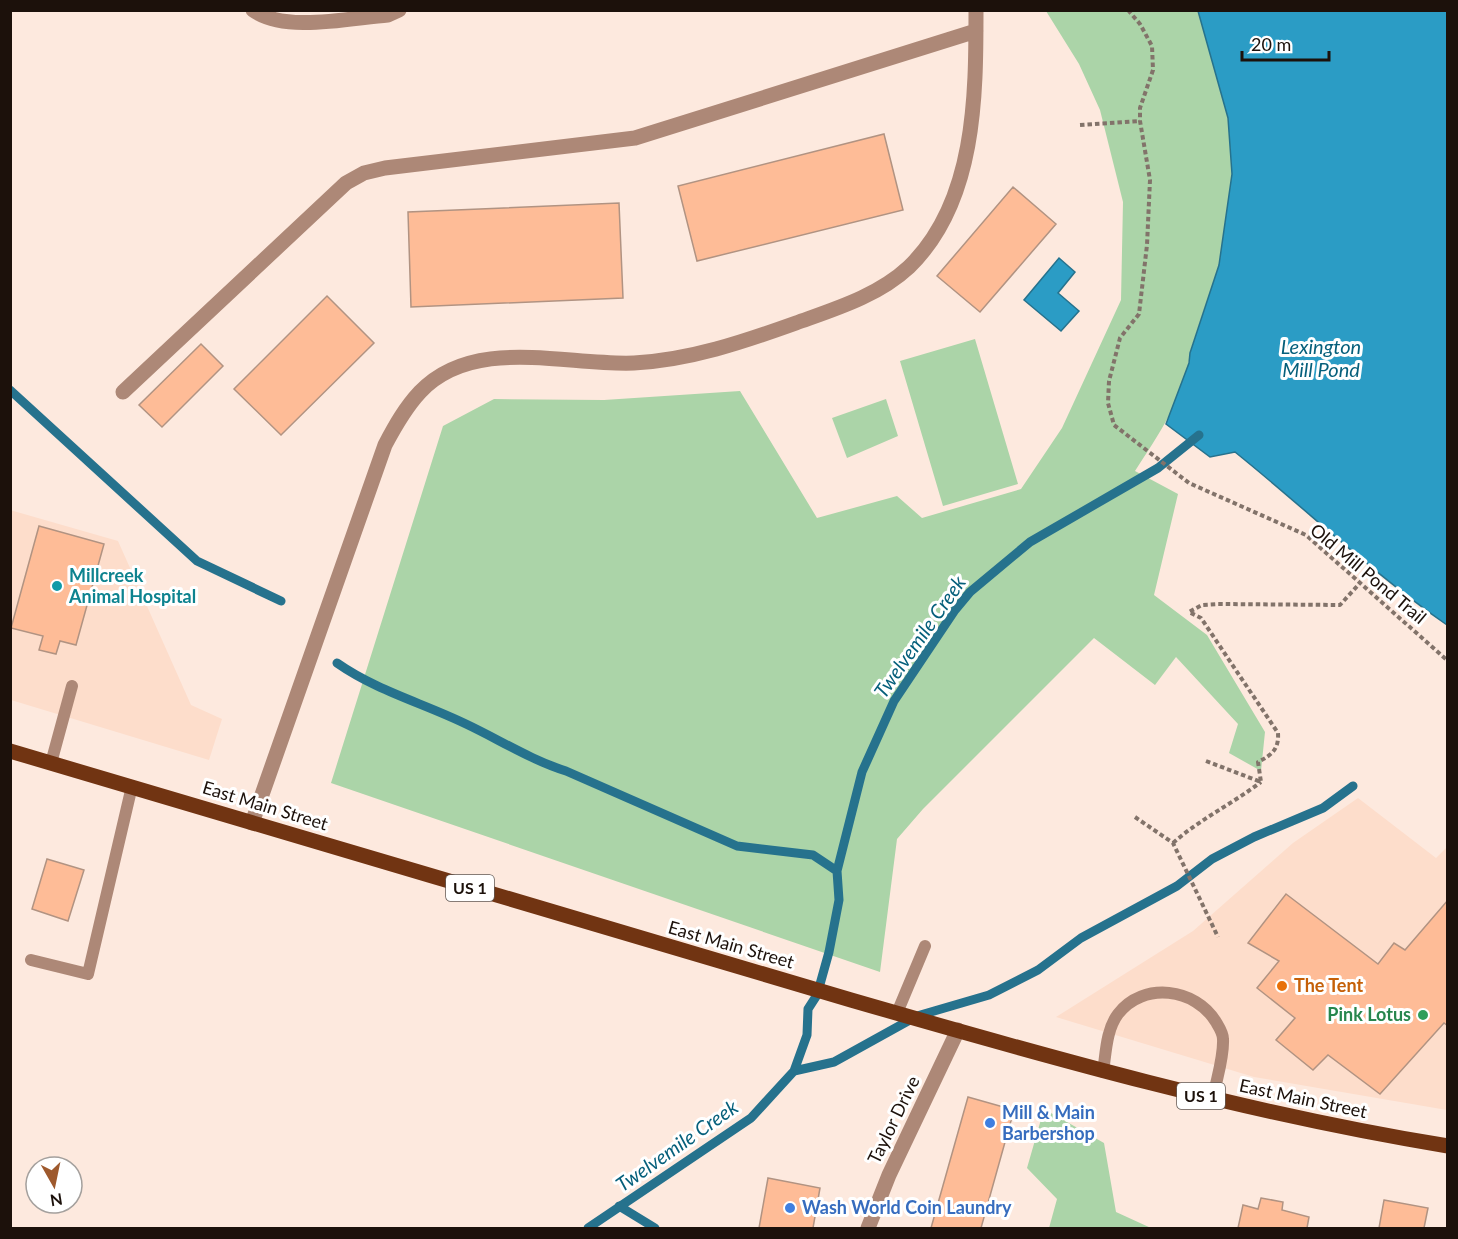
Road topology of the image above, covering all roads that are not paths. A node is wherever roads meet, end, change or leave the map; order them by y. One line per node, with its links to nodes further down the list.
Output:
1 (253, 10): 2 (street)
2 (399, 10)
3 (976, 10): 4 (street)
4 (976, 31): 5 (street); 10 (street)
5 (123, 393)
6 (72, 686): 8 (lane)
7 (10, 752): 8 (main road, East Main Street / US 1)
8 (51, 763): 9 (main road, East Main Street / US 1)
9 (132, 786): 10 (main road, East Main Street / US 1); 12 (lane)
10 (252, 823): 13 (main road, East Main Street / US 1)
11 (925, 946): 13 (lane)
12 (32, 960)
13 (897, 1013): 14 (main road, East Main Street / US 1)
14 (958, 1030): 15 (main road, East Main Street / US 1); 18 (street, Taylor Drive)
15 (1103, 1072): 16 (main road, East Main Street / US 1); 16 (lane)
16 (1213, 1099): 17 (main road, East Main Street / US 1)
17 (1448, 1146)
18 (868, 1228)

